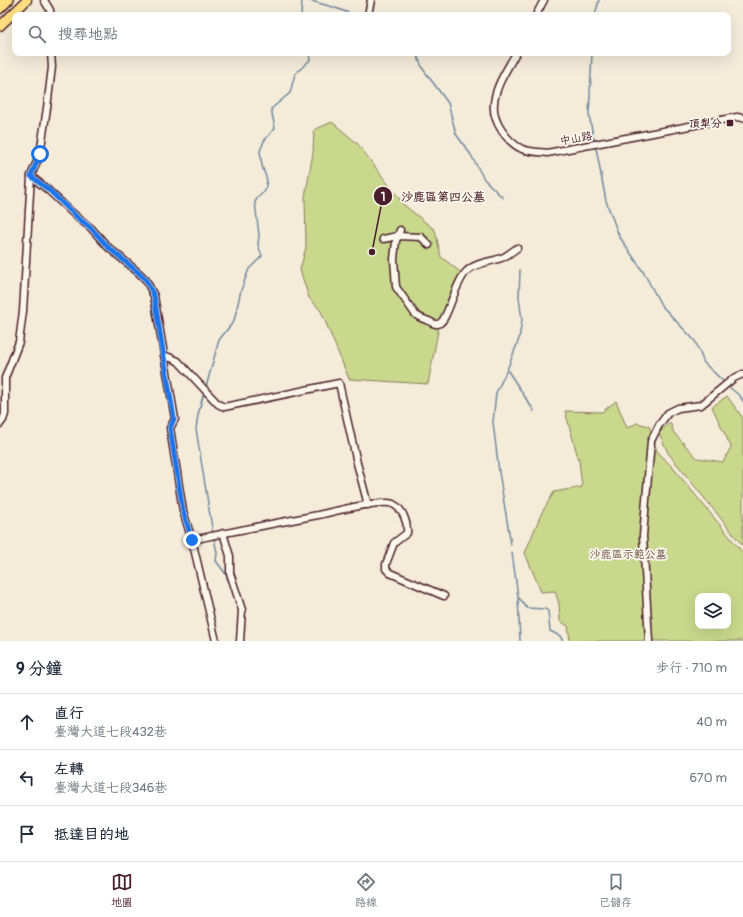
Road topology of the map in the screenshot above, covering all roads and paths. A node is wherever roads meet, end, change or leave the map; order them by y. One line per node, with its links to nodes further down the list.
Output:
1 (9, 0): 7 (main road)
2 (21, 0): 13 (main road)
3 (28, 0): 8 (main road)
4 (44, 0): 9 (street)
5 (371, 0): 10 (street)
6 (544, 0): 11 (street)
7 (0, 9)
8 (15, 12)
9 (50, 12)
10 (369, 12)
11 (538, 12)
12 (12, 15): 14 (main road)
13 (0, 20)
14 (0, 26)
15 (51, 56): 18 (street)
16 (514, 56): 17 (street, 中山路)
17 (743, 118)
18 (31, 176): 23 (street); 25 (street)
19 (399, 233): 20 (street); 21 (street); 22 (street)
20 (383, 239)
21 (429, 245)
22 (517, 248)
23 (164, 355): 26 (street); 28 (street)
24 (743, 374): 32 (street)
25 (0, 424)
26 (368, 505): 27 (street); 29 (street)
27 (223, 533): 28 (street); 31 (street)
28 (192, 540): 30 (street)
29 (444, 596)
30 (216, 641)
31 (240, 641)
32 (649, 641)

